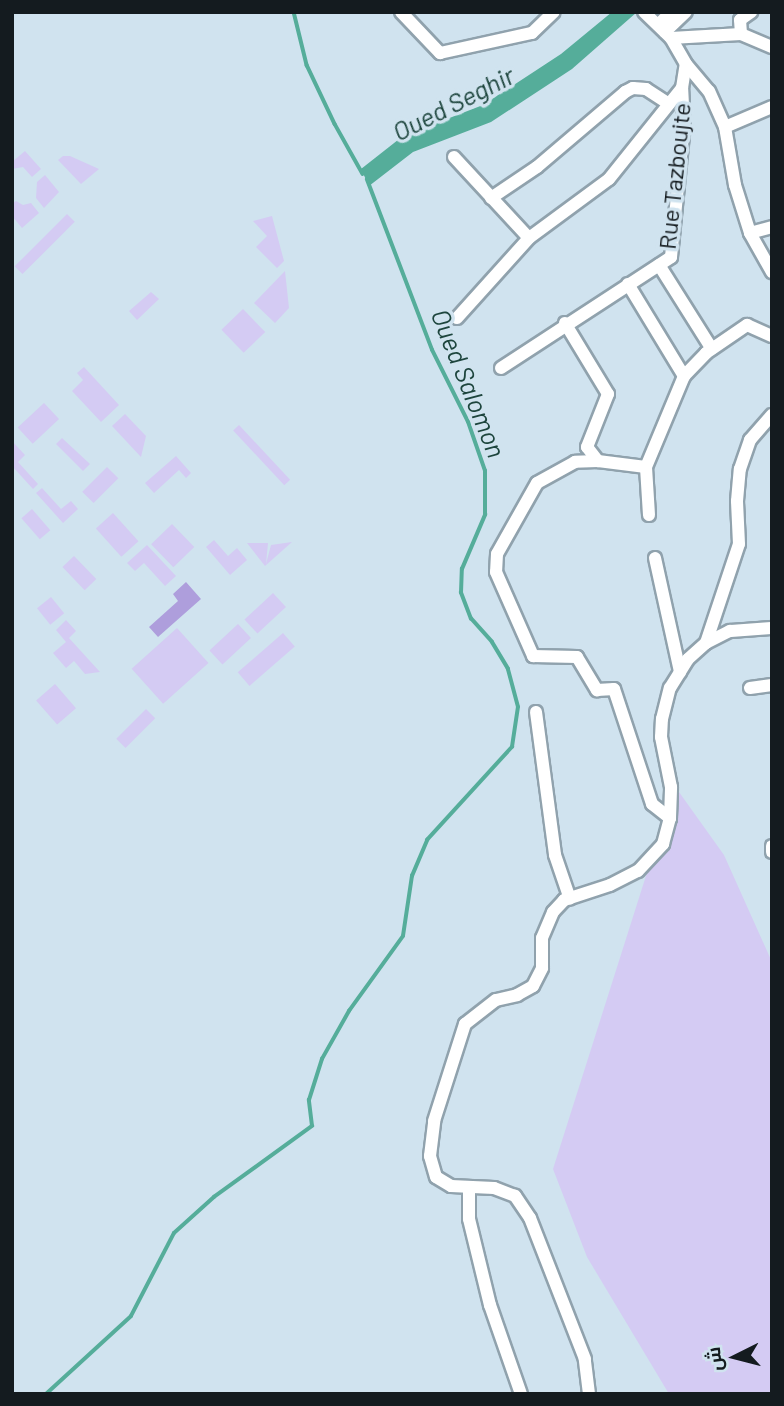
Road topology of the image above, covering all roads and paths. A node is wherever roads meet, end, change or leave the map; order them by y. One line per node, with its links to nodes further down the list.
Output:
1 (401, 12): 2 (street)
2 (554, 12)
3 (686, 12): 5 (street)
4 (751, 12): 6 (street)
5 (662, 21): 6 (street); 8 (street)
6 (741, 34): 7 (street)
7 (772, 47)
8 (686, 64): 9 (street, Rue Tazboujte); 12 (street)
9 (682, 88): 10 (street); 18 (street, Rue Tazboujte)
10 (669, 104): 14 (street); 17 (street)
11 (772, 107): 12 (street)
12 (724, 127): 16 (street)
13 (454, 157): 14 (street)
14 (491, 198): 17 (street)
15 (772, 228): 16 (street)
16 (750, 233): 19 (street)
17 (529, 238): 21 (street)
18 (659, 265): 20 (street, Rue Tazboujte); 24 (street)
19 (772, 272)
20 (628, 284): 22 (street, Rue Tazboujte); 26 (street)
21 (457, 318)
22 (565, 323): 25 (street, Rue Tazboujte); 28 (street)
23 (772, 336): 24 (street)
24 (712, 349): 26 (street)
25 (501, 368)
26 (684, 376): 31 (street)
27 (772, 415): 35 (street)
28 (587, 447): 29 (street); 30 (street)
29 (598, 461): 30 (street); 31 (street)
30 (575, 462): 40 (street)
31 (646, 467): 32 (street)
32 (649, 515)
33 (655, 558): 36 (street)
34 (772, 628): 35 (street)
35 (706, 643): 36 (street)
36 (680, 672): 40 (street)
37 (772, 685): 38 (street)
38 (750, 688)
39 (536, 712): 43 (street)
40 (670, 818): 43 (street)
41 (772, 846): 42 (street)
42 (772, 852)
43 (570, 899): 44 (street)
44 (469, 1187): 45 (street); 46 (street)
45 (521, 1394)
46 (589, 1394)

